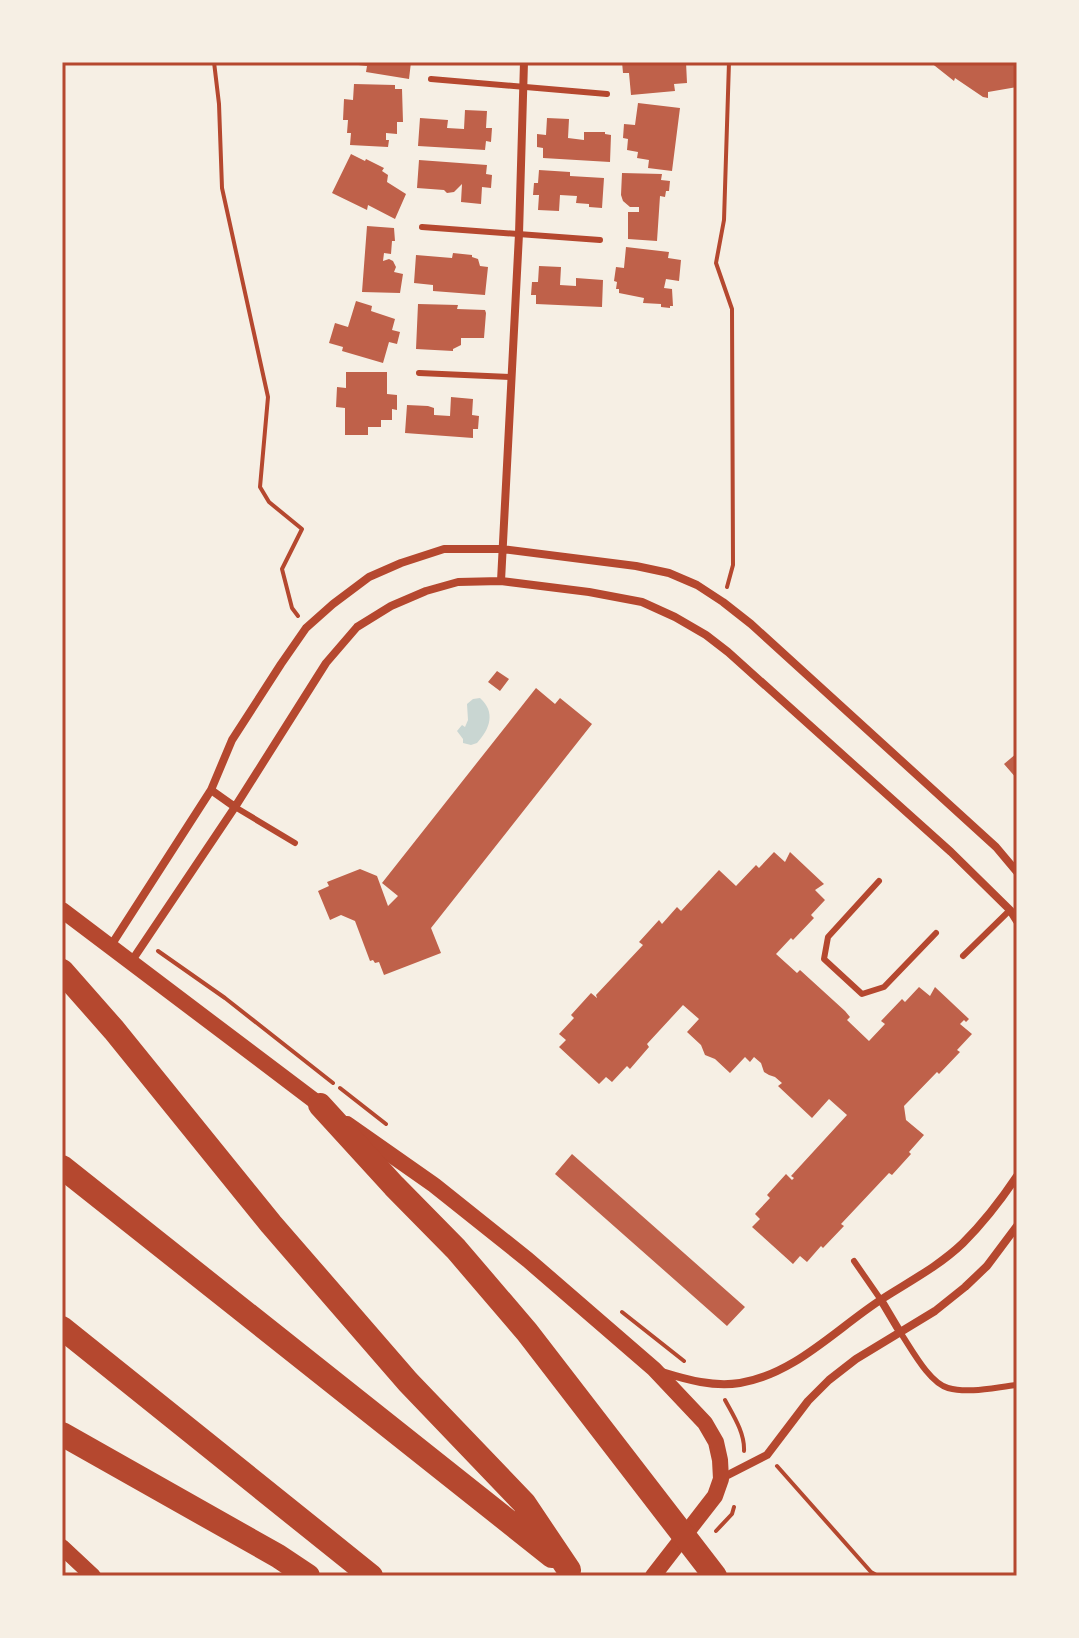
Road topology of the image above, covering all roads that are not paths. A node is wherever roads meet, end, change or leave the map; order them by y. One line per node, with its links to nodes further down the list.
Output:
1 (524, 62): 3 (street)
2 (431, 79): 3 (lane)
3 (524, 87): 4 (lane); 6 (street)
4 (607, 94)
5 (422, 227): 6 (lane)
6 (519, 234): 7 (lane); 9 (street)
7 (600, 240)
8 (419, 373): 9 (lane)
9 (511, 377): 10 (street)
10 (502, 549): 11 (street); 12 (street); 15 (street)
11 (501, 581): 13 (street); 17 (street)
12 (211, 790): 13 (street); 21 (street)
13 (235, 807): 14 (lane); 23 (street)
14 (295, 843)
15 (1017, 872)
16 (879, 881): 20 (lane)
17 (1014, 907): 19 (street); 22 (lane)
18 (62, 910): 21 (main road)
19 (1017, 921)
20 (936, 933)
21 (110, 947): 23 (main road)
22 (963, 956)
23 (130, 963): 25 (main road)
24 (62, 971): 38 (highway)
25 (320, 1105): 33 (main road); 43 (highway)
26 (62, 1167): 38 (highway)
27 (1017, 1176): 30 (street)
28 (1017, 1226): 32 (street)
29 (854, 1261): 30 (lane)
30 (881, 1300): 32 (street); 33 (street)
31 (62, 1328): 41 (highway)
32 (900, 1332): 34 (lane); 36 (street)
33 (654, 1369): 36 (main road)
34 (1017, 1385)
35 (62, 1434): 40 (highway)
36 (721, 1479): 42 (main road)
37 (62, 1547): 39 (main road)
38 (573, 1573)
39 (93, 1576)
40 (308, 1576)
41 (371, 1576)
42 (653, 1576)
43 (715, 1576)

